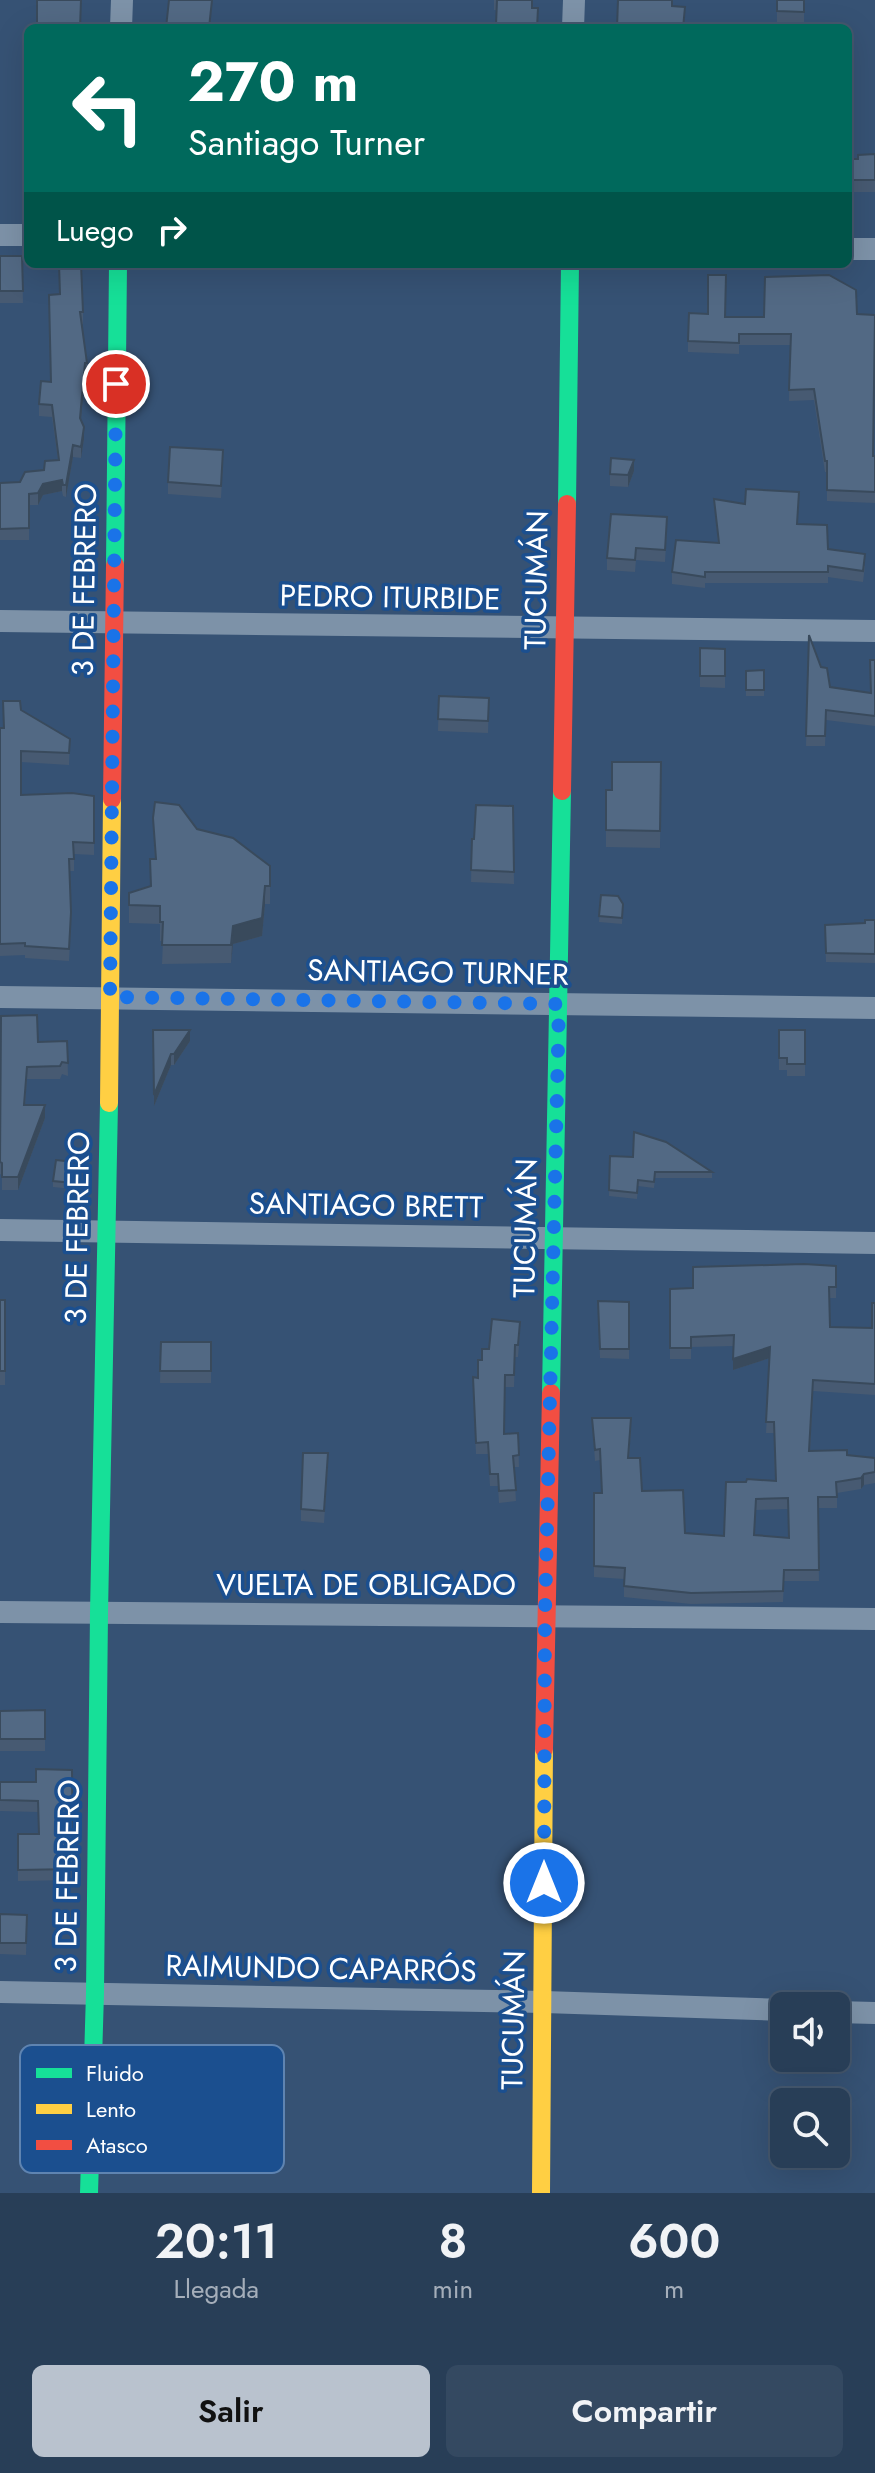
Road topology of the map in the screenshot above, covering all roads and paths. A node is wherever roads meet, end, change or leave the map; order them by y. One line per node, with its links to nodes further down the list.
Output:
1 (122, 0): 3 (street)
2 (574, 0): 4 (street)
3 (121, 24)
4 (573, 24)
5 (0, 235): 6 (street)
6 (24, 235)
7 (852, 249): 8 (street)
8 (875, 249)
9 (118, 268): 12 (street, 3 DE FEBRERO)
10 (570, 268): 13 (street, TUCUMÁN)
11 (0, 621): 12 (street, PEDRO ITURBIDE)
12 (113, 624): 13 (street, PEDRO ITURBIDE); 16 (street, 3 DE FEBRERO)
13 (565, 630): 14 (street, PEDRO ITURBIDE); 17 (street, TUCUMÁN)
14 (875, 631)
15 (0, 997): 16 (street, SANTIAGO TURNER)
16 (110, 997): 17 (street, SANTIAGO TURNER); 20 (street, 3 DE FEBRERO)
17 (559, 1004): 18 (street, SANTIAGO TURNER); 21 (street, TUCUMÁN)
18 (875, 1008)
19 (0, 1230): 20 (street, SANTIAGO BRETT)
20 (108, 1233): 21 (street, SANTIAGO BRETT); 24 (street, 3 DE FEBRERO)
21 (556, 1237): 22 (street, SANTIAGO BRETT); 25 (street, TUCUMÁN)
22 (875, 1243)
23 (0, 1612): 24 (street, VUELTA DE OBLIGADO)
24 (99, 1613): 25 (street, VUELTA DE OBLIGADO); 28 (street, 3 DE FEBRERO)
25 (545, 1615): 26 (street, VUELTA DE OBLIGADO); 29 (street, TUCUMÁN)
26 (875, 1619)
27 (0, 1992): 28 (street, RAIMUNDO CAPARRÓS)
28 (95, 1993): 29 (street, RAIMUNDO CAPARRÓS); 33 (street, 3 DE FEBRERO)
29 (544, 2002): 30 (street, RAIMUNDO CAPARRÓS); 36 (street, TUCUMÁN)
30 (770, 2010)
31 (850, 2012): 32 (street)
32 (875, 2013)
33 (93, 2045)
34 (90, 2173): 35 (street, 3 DE FEBRERO)
35 (89, 2193)
36 (541, 2193)

